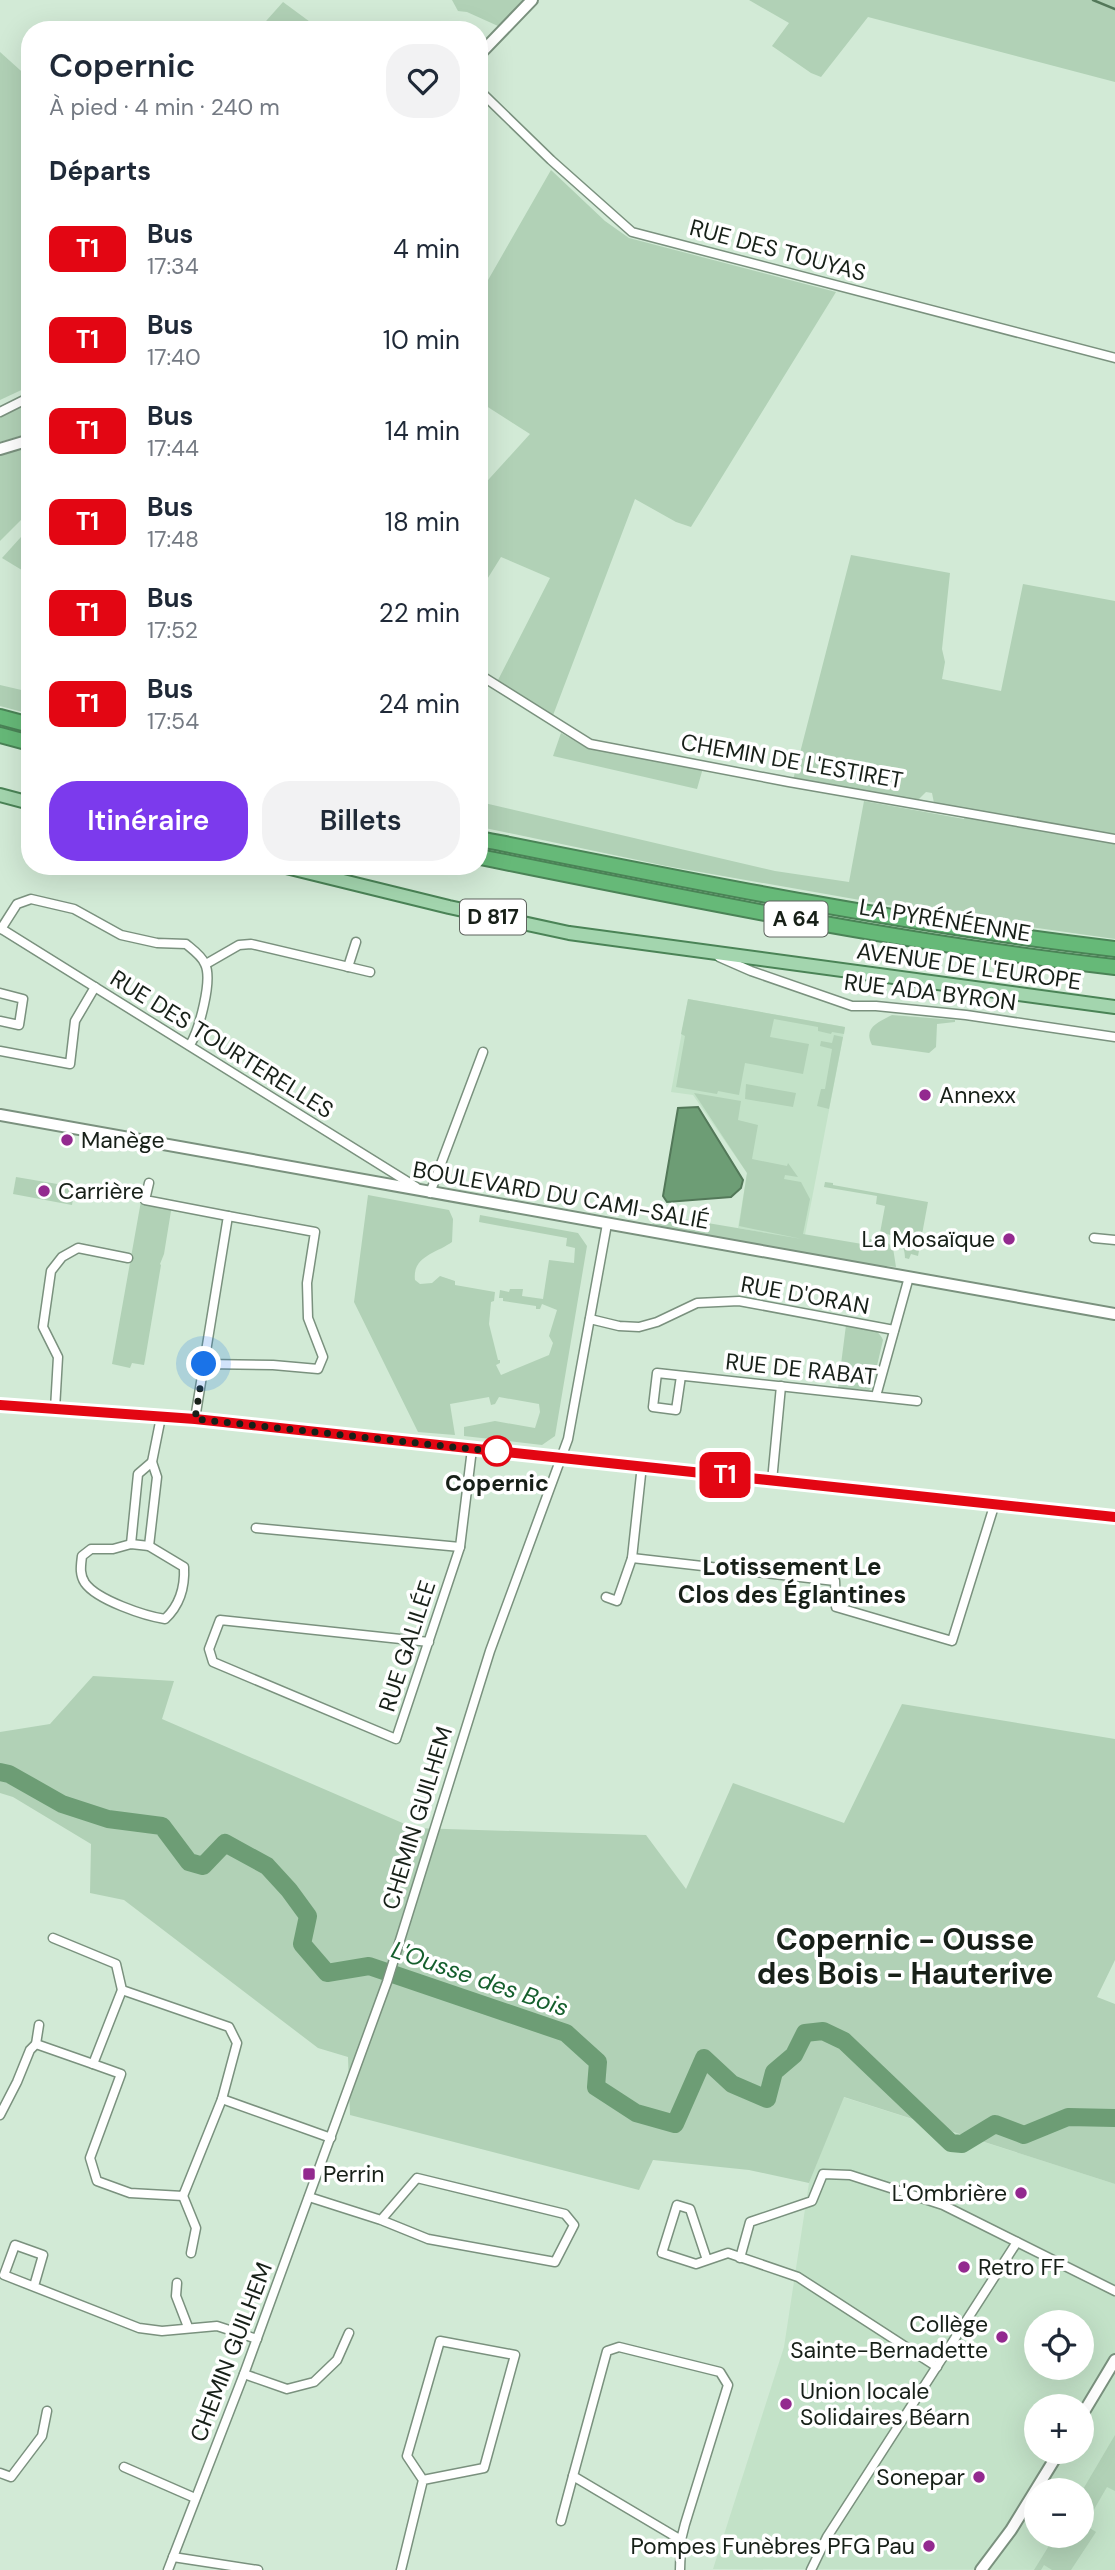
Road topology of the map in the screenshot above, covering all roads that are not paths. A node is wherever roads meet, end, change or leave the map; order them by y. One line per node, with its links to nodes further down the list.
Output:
1 (532, 0): 2 (street)
2 (488, 46)
3 (488, 99): 4 (street, RUE DES TOUYAS)
4 (1115, 358)
5 (21, 402): 6 (street)
6 (0, 412)
7 (21, 443): 8 (street)
8 (0, 449)
9 (488, 680): 16 (street, CHEMIN DE L'ESTIRET)
10 (0, 717): 11 (highway)
11 (21, 723)
12 (0, 735): 13 (highway)
13 (21, 741)
14 (0, 795): 15 (main road)
15 (21, 801)
16 (1115, 839)
17 (488, 841): 22 (highway, LA PYRÉNÉENNE / A 64)
18 (488, 859): 26 (highway, LA PYRÉNÉENNE / A 64)
19 (320, 875): 23 (main road, AVENUE DE L'EUROPE / D 817)
20 (1, 929): 24 (street); 28 (street, RUE DES TOURTERELLES)
21 (356, 942): 25 (street)
22 (1115, 949)
23 (706, 952): 30 (main road, AVENUE DE L'EUROPE / D 817); 32 (street, RUE ADA BYRON)
24 (206, 964): 25 (street); 33 (street)
25 (348, 967): 27 (street)
26 (1115, 967)
27 (370, 972)
28 (95, 987): 33 (street, RUE DES TOURTERELLES); 34 (street)
29 (0, 993): 31 (street)
30 (1115, 1007)
31 (0, 1021)
32 (1115, 1037)
33 (190, 1045): 38 (street, RUE DES TOURTERELLES)
34 (0, 1051)
35 (484, 1052): 38 (street)
36 (0, 1115): 38 (street, BOULEVARD DU CAMI-SALIÉ)
37 (149, 1183): 39 (street)
38 (427, 1193): 40 (street, BOULEVARD DU CAMI-SALIÉ)
39 (228, 1216): 48 (street); 48 (street)
40 (607, 1224): 44 (street, BOULEVARD DU CAMI-SALIÉ); 46 (street, CHEMIN GUILHEM)
41 (1094, 1238): 42 (street)
42 (1115, 1240)
43 (128, 1258): 54 (street)
44 (909, 1277): 45 (street, BOULEVARD DU CAMI-SALIÉ); 47 (street)
45 (1115, 1314)
46 (590, 1319): 47 (street, RUE D'ORAN); 58 (street, CHEMIN GUILHEM)
47 (894, 1330): 51 (street)
48 (204, 1364): 56 (street)
49 (681, 1376): 49 (street, RUE DE RABAT); 50 (street, RUE DE RABAT)
50 (781, 1386): 51 (street, RUE DE RABAT); 61 (street)
51 (876, 1396): 52 (street, RUE DE RABAT)
52 (917, 1401)
53 (0, 1405): 54 (street)
54 (55, 1409): 55 (street)
55 (161, 1417): 56 (street); 59 (street)
56 (195, 1419): 57 (street)
57 (472, 1449): 58 (street); 67 (street, RUE GALILÉE)
58 (561, 1458): 60 (street); 78 (street, CHEMIN GUILHEM)
59 (152, 1462): 65 (street); 66 (street)
60 (642, 1465): 61 (street); 68 (street)
61 (772, 1481): 62 (street)
62 (995, 1503): 63 (street); 68 (street)
63 (1115, 1517)
64 (256, 1528): 67 (street)
65 (131, 1544): 66 (street); 66 (street)
66 (149, 1546)
67 (460, 1547): 70 (street, RUE GALILÉE)
68 (632, 1558): 69 (street)
69 (606, 1597)
70 (429, 1642): 70 (street, RUE GALILÉE)
71 (53, 1938): 72 (street)
72 (122, 1990): 75 (street); 76 (street)
73 (39, 2025): 74 (street)
74 (36, 2044): 75 (street); 77 (street)
75 (93, 2064): 79 (street)
76 (222, 2099): 78 (street); 79 (street)
77 (0, 2115)
78 (331, 2138): 80 (street, CHEMIN GUILHEM)
79 (183, 2196): 83 (street)
80 (309, 2197): 81 (street); 91 (street, CHEMIN GUILHEM)
81 (381, 2220): 81 (street)
82 (1017, 2242): 84 (street); 88 (street); 93 (street)
83 (191, 2253)
84 (740, 2258): 85 (street); 93 (street)
85 (707, 2260): 85 (street)
86 (177, 2283): 89 (street)
87 (34, 2286): 87 (street); 89 (street)
88 (1115, 2291)
89 (188, 2327): 91 (street)
90 (349, 2333): 94 (street)
91 (257, 2339): 94 (street, CHEMIN GUILHEM)
92 (1115, 2360): 95 (street)
93 (937, 2367): 110 (street)
94 (244, 2374): 102 (street, CHEMIN GUILHEM)
95 (1094, 2395)
96 (47, 2411): 99 (street)
97 (1052, 2464): 111 (street)
98 (124, 2467): 102 (street)
99 (0, 2473)
100 (573, 2476): 103 (street); 104 (street); 104 (street)
101 (423, 2480): 101 (street); 108 (street)
102 (195, 2498): 105 (street, CHEMIN GUILHEM)
103 (561, 2521)
104 (681, 2540): 109 (street)
105 (173, 2557): 106 (street, CHEMIN GUILHEM); 107 (street)
106 (168, 2570)
107 (258, 2570)
108 (401, 2570)
109 (680, 2570)
110 (811, 2570)
111 (981, 2570)

